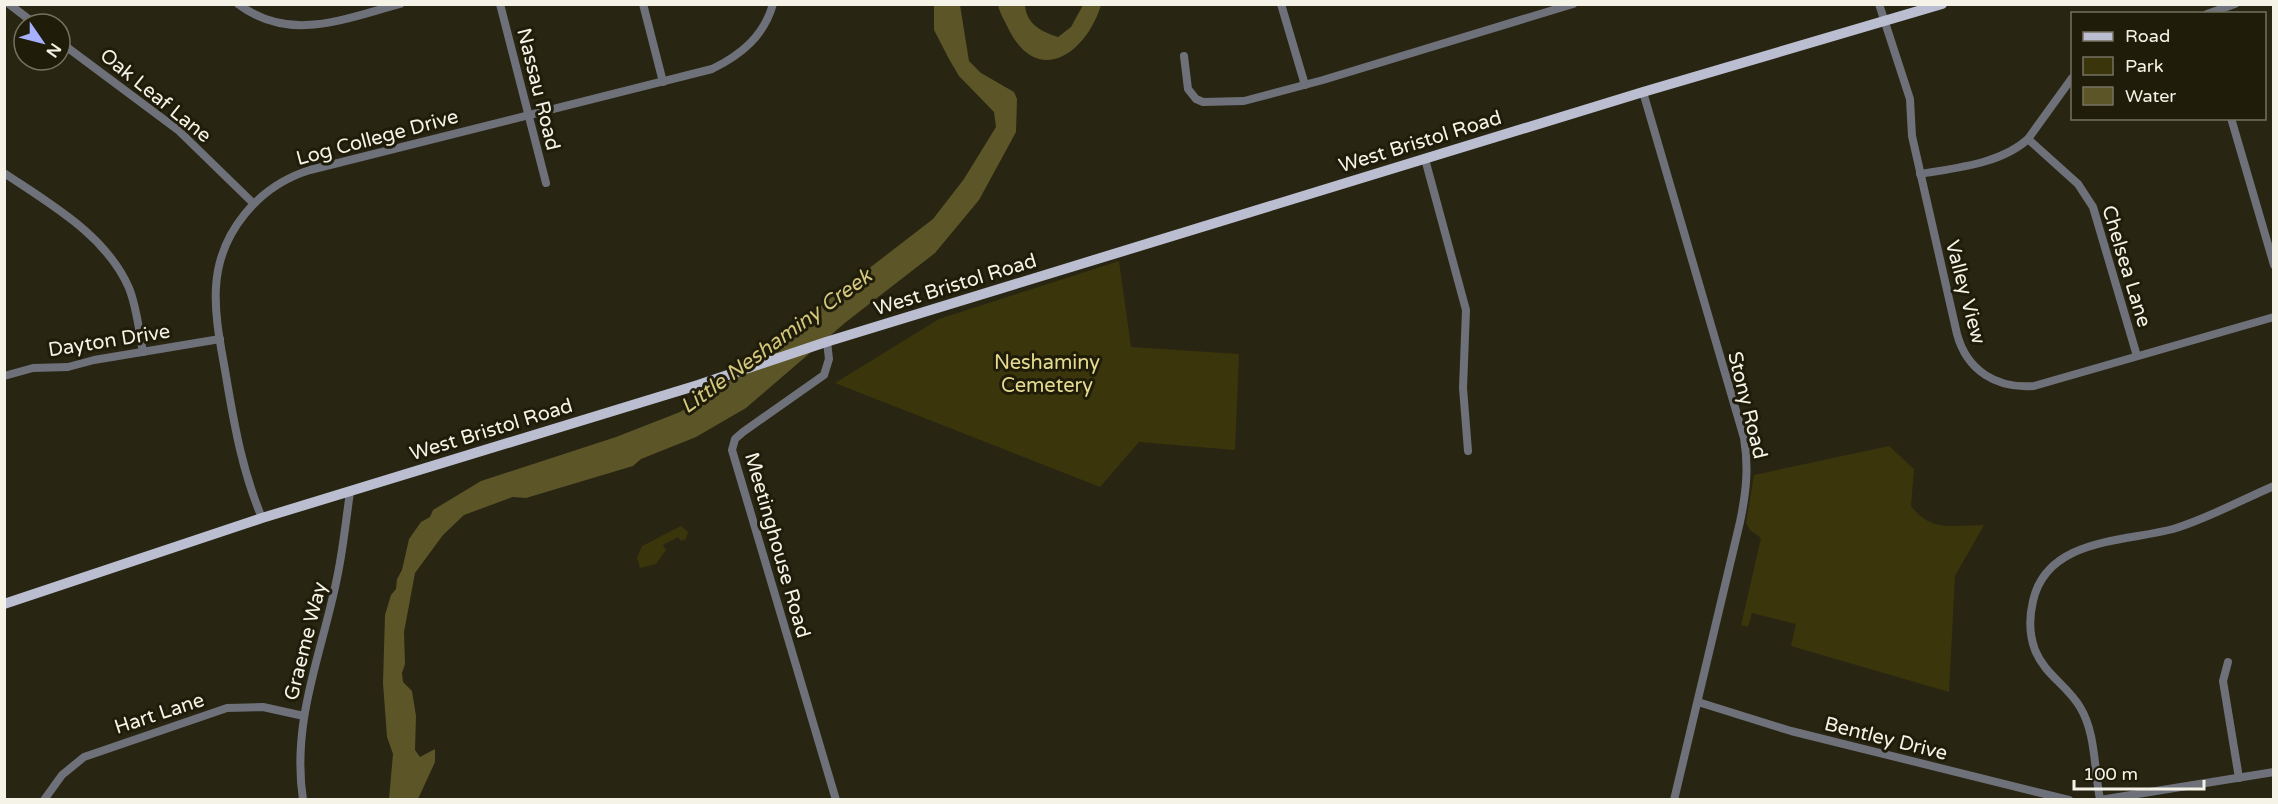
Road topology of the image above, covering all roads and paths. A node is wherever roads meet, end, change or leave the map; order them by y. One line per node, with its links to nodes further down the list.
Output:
1 (237, 4): 13 (street)
2 (357, 4): 13 (street)
3 (400, 4): 13 (street)
4 (500, 4): 21 (street, Nassau Road)
5 (643, 4): 18 (street)
6 (773, 4): 18 (street, Log College Drive)
7 (1281, 4): 19 (street)
8 (1573, 4): 19 (street)
9 (1880, 4): 14 (street, Valley View)
10 (1942, 4): 14 (main road, West Bristol Road)
11 (2235, 4): 12 (street)
12 (2213, 12)
13 (359, 15)
14 (1886, 22): 20 (main road, West Bristol Road); 26 (street, Valley View)
15 (72, 51): 28 (street, Oak Leaf Lane)
16 (1184, 56): 19 (street)
17 (2071, 81): 23 (street)
18 (663, 82): 21 (street, Log College Drive)
19 (1305, 85)
20 (1643, 92): 24 (main road, West Bristol Road); 42 (street, Stony Road)
21 (528, 115): 27 (street, Nassau Road); 28 (street, Log College Drive)
22 (2232, 120): 29 (street)
23 (2028, 139): 26 (street); 34 (street, Chelsea Lane)
24 (1425, 159): 32 (main road, West Bristol Road); 36 (street)
25 (4, 173): 33 (street)
26 (1920, 174): 34 (street, Valley View)
27 (546, 183)
28 (254, 203): 31 (street, Log College Drive)
29 (2274, 265)
30 (2274, 317): 34 (street, Valley View)
31 (220, 339): 33 (street, Dayton Drive); 39 (street, Log College Drive)
32 (827, 342): 38 (main road, West Bristol Road); 49 (street, Meetinghouse Road)
33 (143, 351): 35 (street, Dayton Drive)
34 (2137, 356)
35 (4, 376)
36 (1468, 452)
37 (2274, 486): 46 (street)
38 (350, 492): 39 (main road, West Bristol Road); 43 (street, Graeme Way)
39 (262, 518): 40 (main road, West Bristol Road)
40 (4, 604)
41 (2228, 662): 45 (street)
42 (1698, 702): 50 (street, Stony Road); 51 (street, Bentley Drive)
43 (304, 716): 47 (street, Hart Lane); 48 (street, Graeme Way)
44 (2274, 772): 45 (street)
45 (2239, 778): 46 (street)
46 (2100, 799)
47 (44, 800)
48 (303, 800)
49 (836, 800)
50 (1674, 800)
51 (2068, 800)

